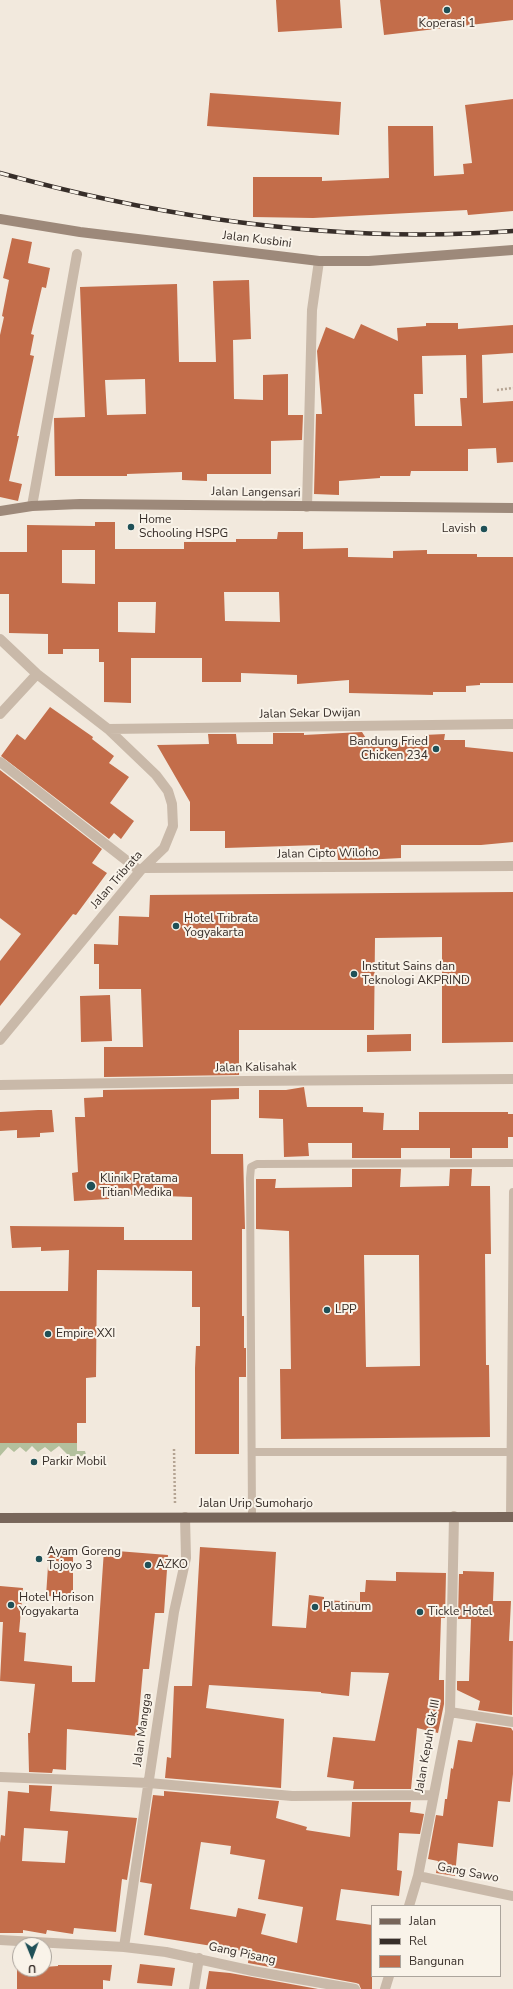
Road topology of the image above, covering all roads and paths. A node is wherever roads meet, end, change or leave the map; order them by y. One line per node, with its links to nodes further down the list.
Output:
1 (0, 219): 4 (street, Jalan Kusbini)
2 (513, 250): 4 (street, Jalan Kusbini)
3 (77, 254): 7 (street)
4 (319, 261): 8 (street)
5 (513, 388): 6 (path)
6 (498, 390)
7 (32, 506): 8 (street, Jalan Langensari); 10 (street, Jalan Langensari)
8 (307, 507): 9 (street, Jalan Langensari)
9 (513, 508)
10 (0, 511)
11 (0, 639): 12 (street, Jalan Tribrata)
12 (37, 674): 13 (street); 15 (street, Jalan Tribrata)
13 (0, 714)
14 (513, 724): 15 (street, Jalan Sekar Dwijan)
15 (108, 729): 18 (street, Jalan Tribrata)
16 (0, 762): 18 (street)
17 (513, 866): 18 (street, Jalan Cipto Wiloho)
18 (141, 870): 19 (street, Jalan Tribrata)
19 (0, 1040)
20 (513, 1079): 21 (street, Jalan Kalisahak)
21 (0, 1085)
22 (513, 1163): 27 (lane)
23 (513, 1192): 24 (lane)
24 (512, 1279): 25 (lane)
25 (512, 1324): 28 (lane)
26 (174, 1449): 30 (path)
27 (252, 1452): 28 (lane); 32 (lane)
28 (510, 1452): 33 (lane)
29 (454, 1516): 32 (main road, Jalan Urip Sumoharjo); 33 (main road, Jalan Urip Sumoharjo); 35 (street, Jalan Kepuh Gk III)
30 (175, 1517): 31 (main road, Jalan Urip Sumoharjo); 34 (main road, Jalan Urip Sumoharjo)
31 (186, 1517): 32 (main road, Jalan Urip Sumoharjo); 38 (street, Jalan Mangga)
32 (252, 1517)
33 (511, 1517)
34 (0, 1518)
35 (450, 1712): 36 (street); 39 (street, Jalan Kepuh Gk III)
36 (513, 1722)
37 (0, 1777): 38 (street)
38 (149, 1783): 39 (street); 44 (street, Jalan Mangga)
39 (433, 1795): 40 (street, Jalan Kepuh Gk III)
40 (418, 1876): 41 (street, Gang Sawo); 42 (street, Jalan Kepuh Gk III)
41 (513, 1896)
42 (409, 1905)
43 (0, 1940): 44 (street, Gang Pisang)
44 (124, 1947): 45 (street, Gang Pisang)
45 (199, 1958): 47 (street); 48 (street, Gang Pisang)
46 (389, 1977): 49 (street)
47 (194, 1989)
48 (355, 1989)
49 (385, 1989)

